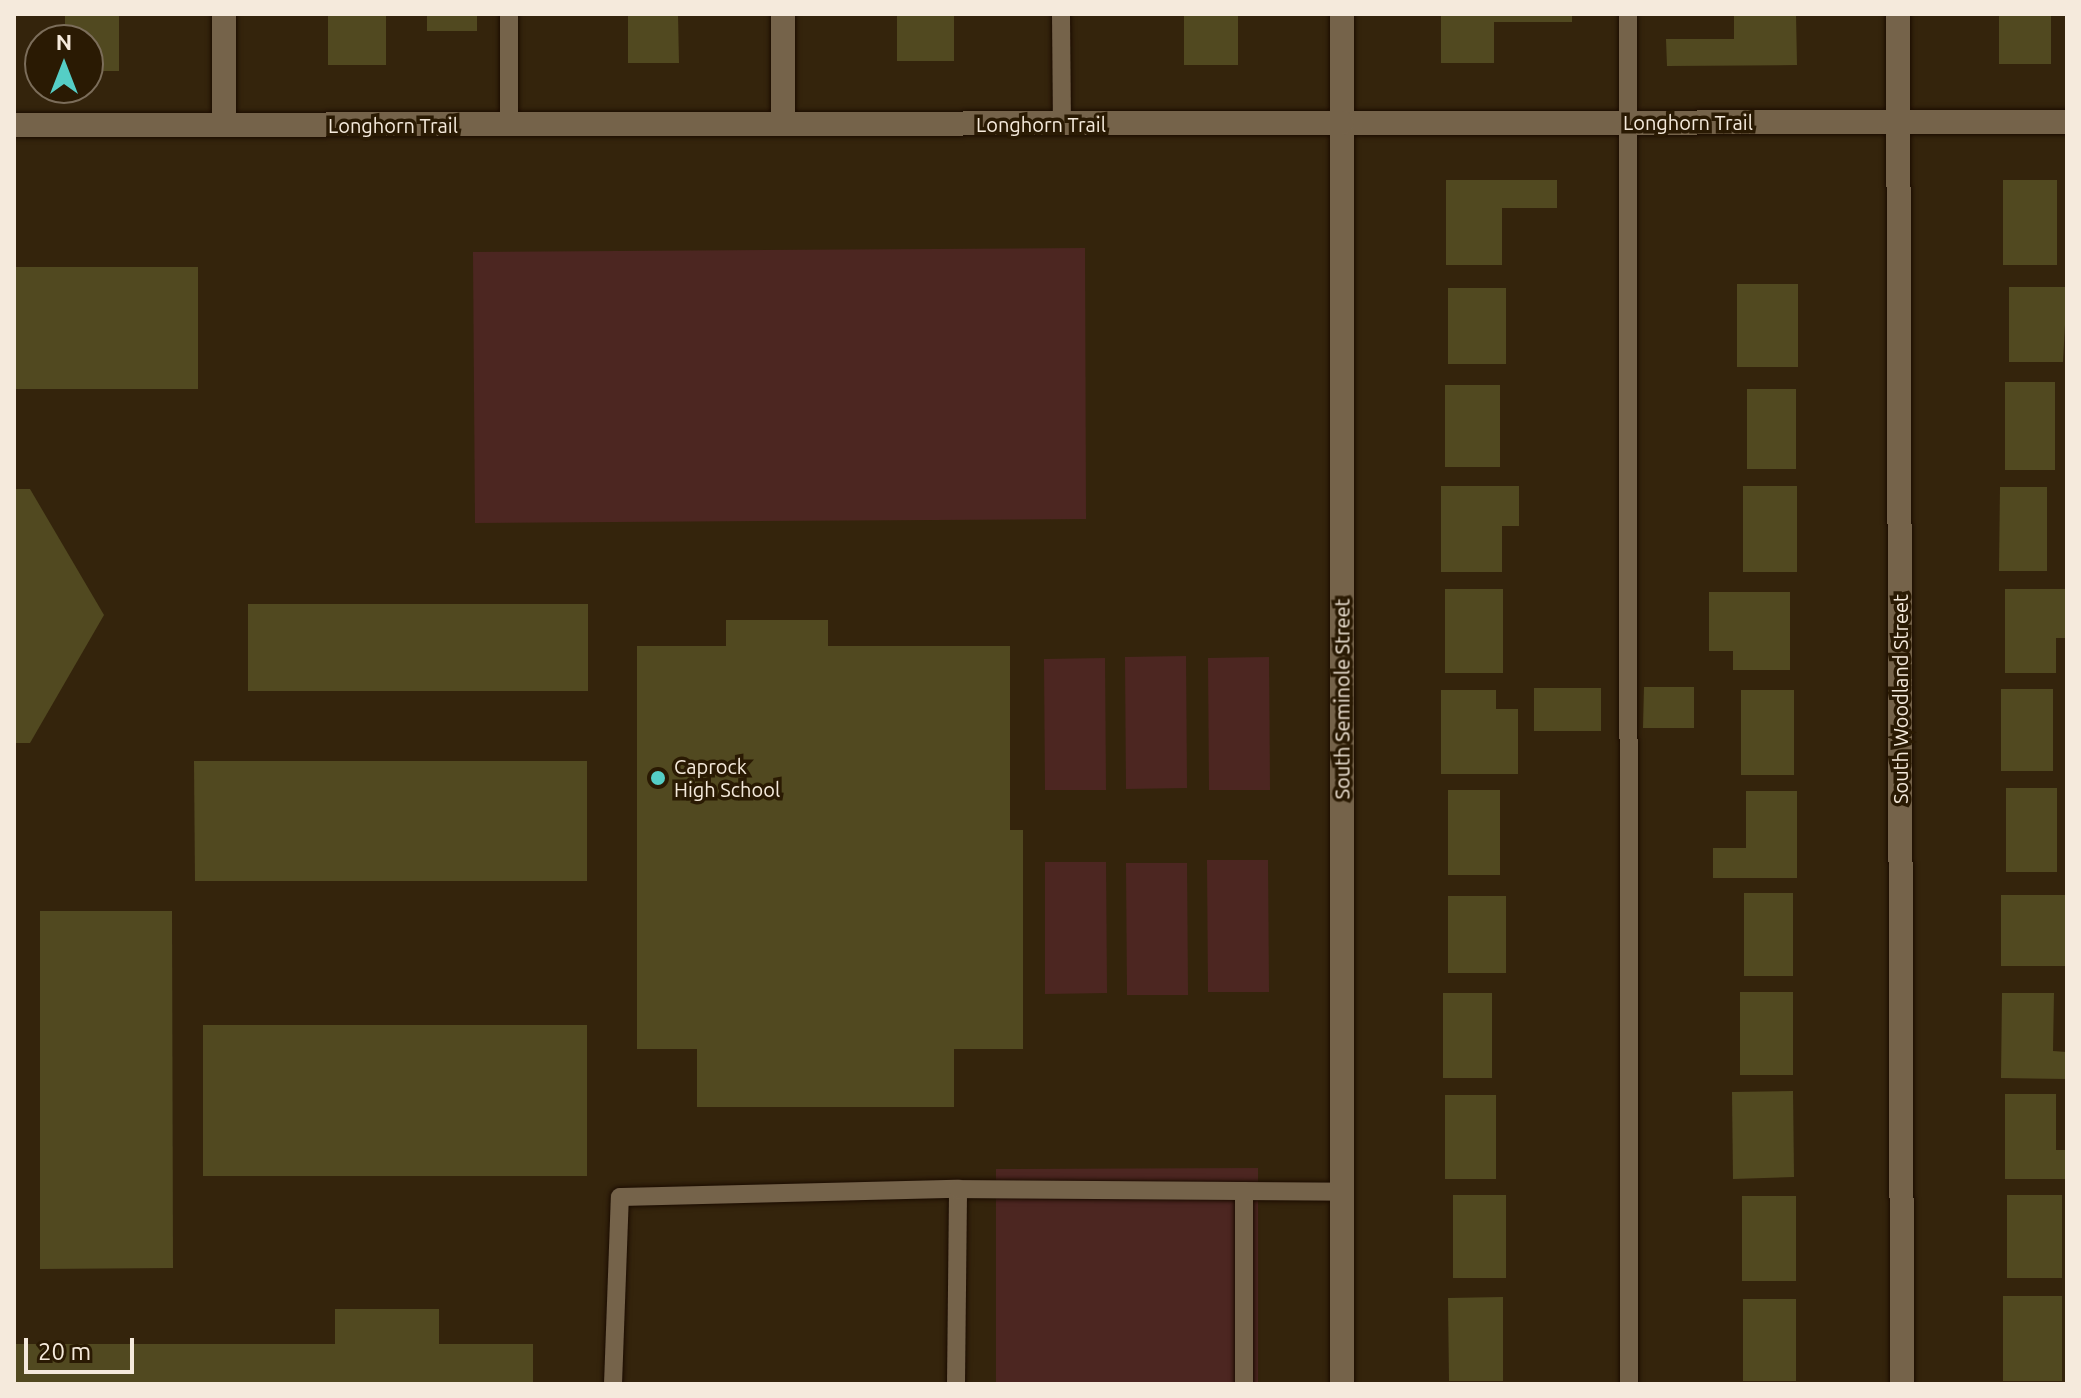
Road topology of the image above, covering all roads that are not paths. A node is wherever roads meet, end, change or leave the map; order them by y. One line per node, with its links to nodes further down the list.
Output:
1 (224, 14): 16 (street)
2 (509, 14): 12 (lane)
3 (783, 14): 13 (street)
4 (1061, 14): 14 (lane)
5 (1342, 14): 11 (street, South Seminole Street)
6 (1628, 14): 8 (lane)
7 (1898, 14): 9 (street, South Woodland Street)
8 (1629, 122): 9 (street, Longhorn Trail); 11 (street, Longhorn Trail); 24 (lane)
9 (1898, 122): 10 (street, Longhorn Trail); 25 (street, South Woodland Street)
10 (2067, 122)
11 (1342, 123): 14 (street, Longhorn Trail); 19 (street, South Seminole Street)
12 (509, 124): 13 (street, Longhorn Trail); 16 (street, Longhorn Trail)
13 (783, 124): 14 (street, Longhorn Trail)
14 (1062, 124)
15 (14, 125): 16 (street, Longhorn Trail)
16 (224, 125)
17 (958, 1189): 18 (lane); 20 (lane); 21 (lane)
18 (1244, 1191): 19 (lane); 22 (lane)
19 (1342, 1192): 23 (street, South Seminole Street)
20 (613, 1384)
21 (956, 1384)
22 (1244, 1384)
23 (1342, 1384)
24 (1629, 1384)
25 (1902, 1384)

